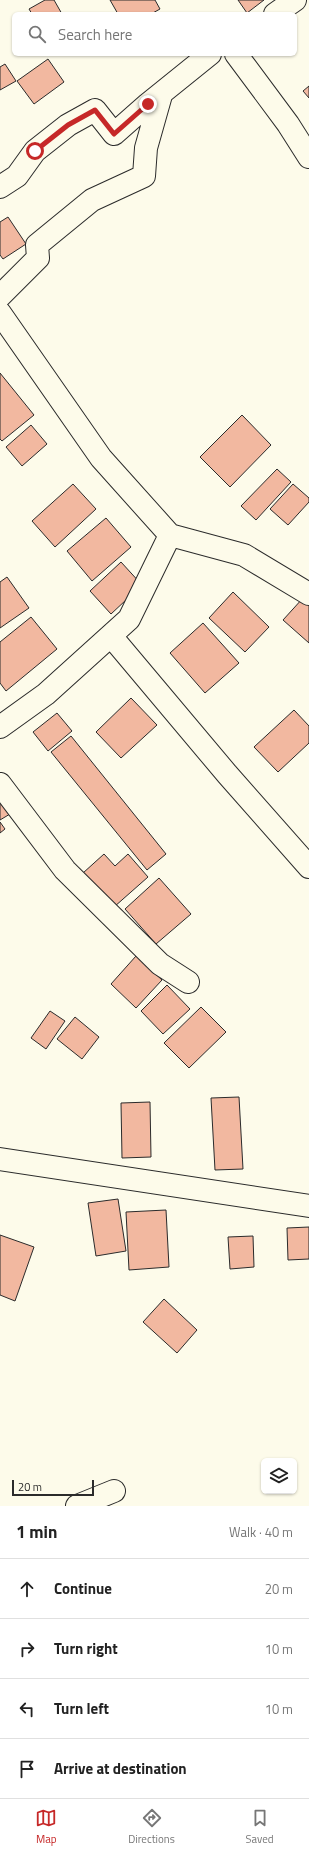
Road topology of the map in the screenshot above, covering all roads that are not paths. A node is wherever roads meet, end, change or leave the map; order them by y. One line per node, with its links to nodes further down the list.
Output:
1 (296, 0): 2 (street)
2 (278, 12)
3 (208, 56): 5 (street)
4 (237, 56): 6 (street)
5 (161, 95): 7 (street); 8 (street)
6 (309, 157)
7 (0, 187)
8 (0, 296)
9 (0, 313): 10 (street)
10 (170, 535): 11 (street); 12 (street)
11 (308, 590)
12 (111, 636): 13 (street); 15 (street)
13 (0, 727)
14 (0, 784): 16 (street)
15 (309, 867)
16 (188, 982)
17 (0, 1159): 18 (street)
18 (309, 1206)
19 (114, 1491): 20 (street)
20 (77, 1506)

